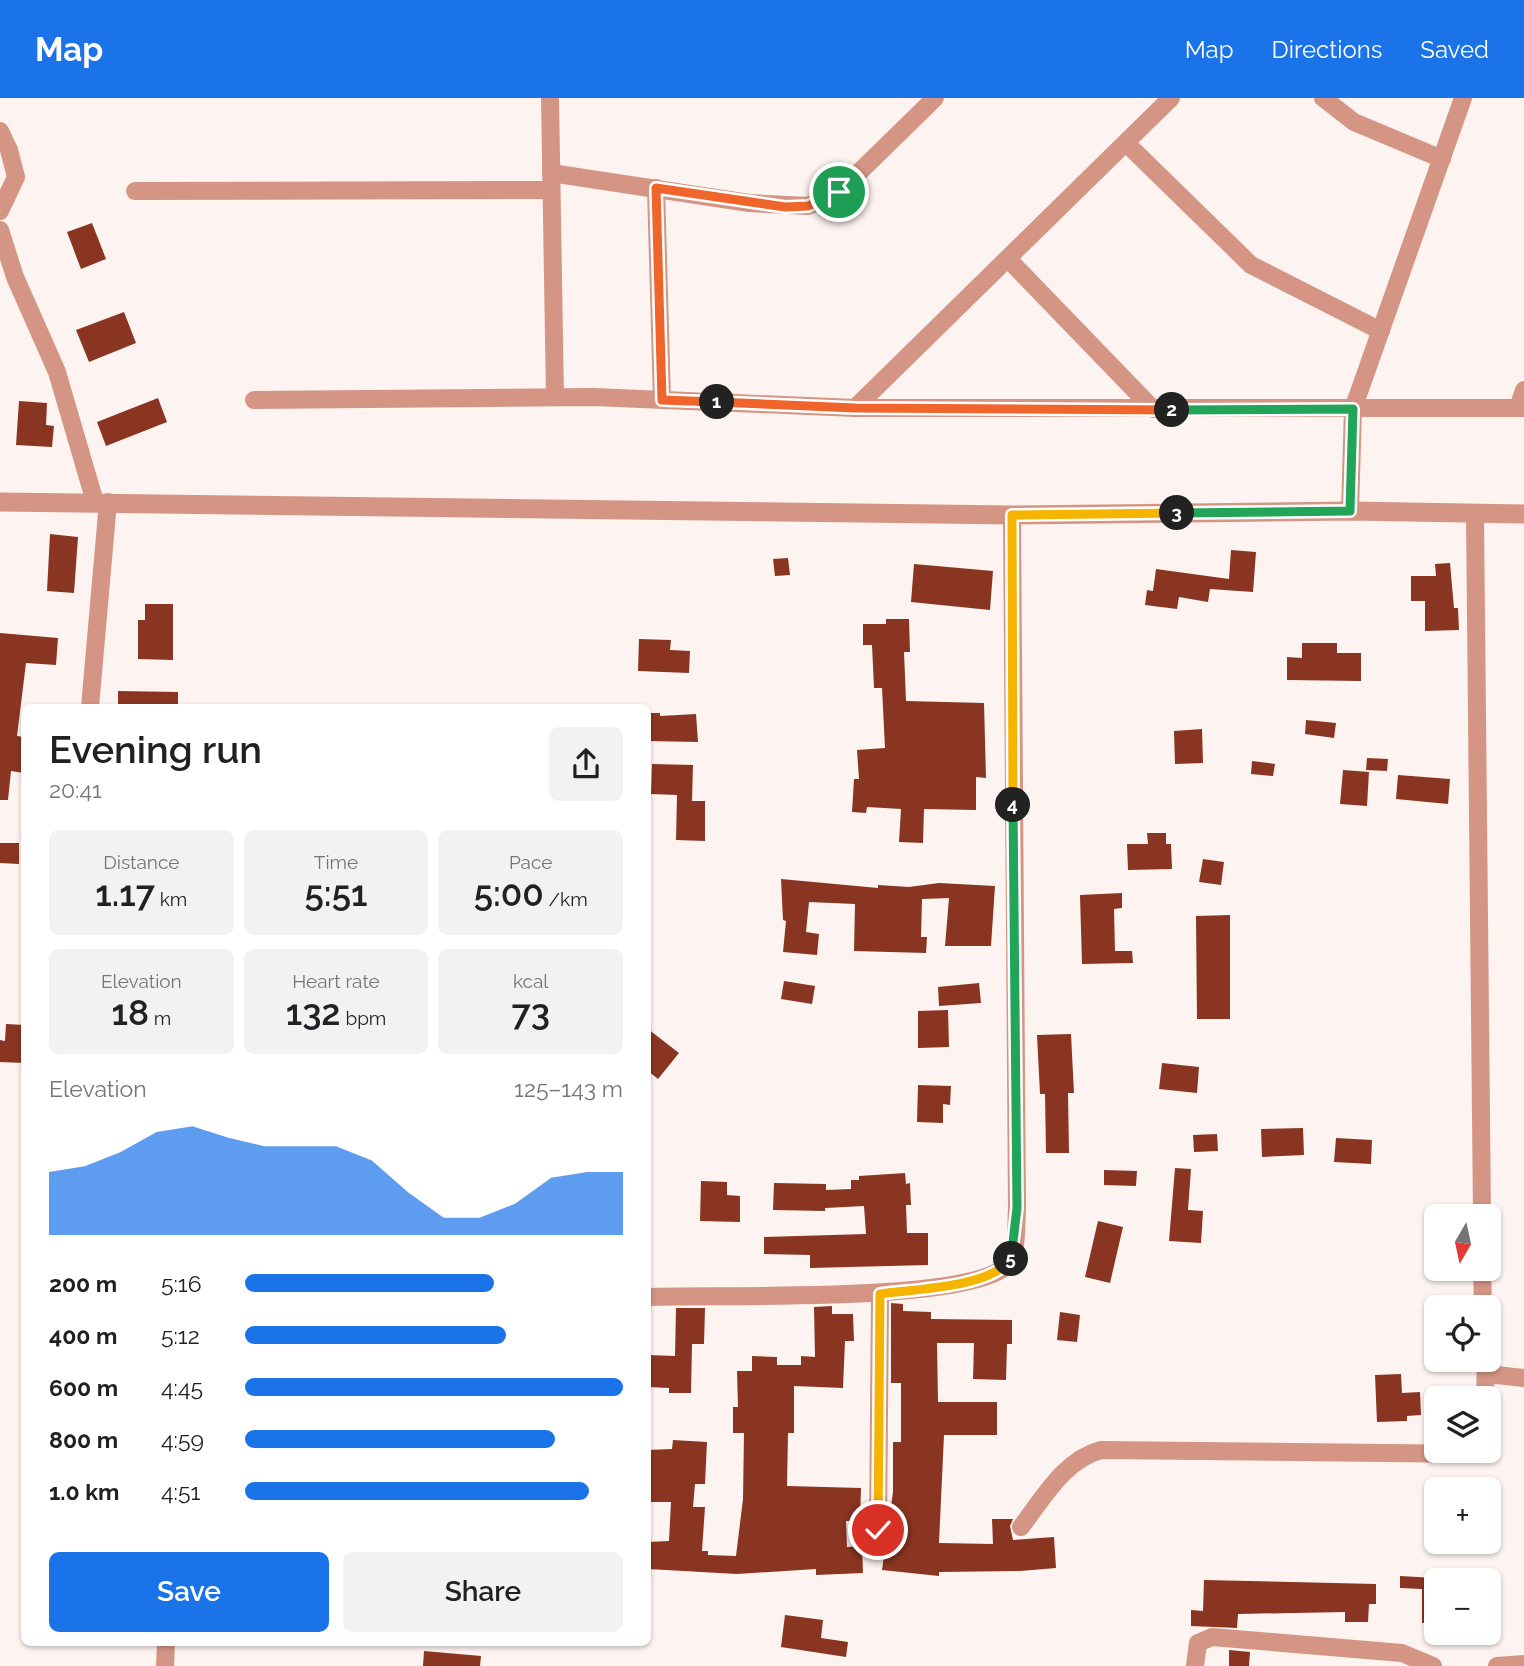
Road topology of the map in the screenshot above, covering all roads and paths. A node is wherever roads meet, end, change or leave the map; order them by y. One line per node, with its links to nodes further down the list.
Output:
1 (550, 98): 9 (street)
2 (934, 98): 10 (street)
3 (1171, 98): 7 (street)
4 (1323, 98): 8 (street)
5 (1463, 98): 8 (street)
6 (0, 131): 12 (street)
7 (1126, 143): 14 (street); 15 (street)
8 (1442, 159): 15 (street)
9 (551, 181): 10 (street); 11 (street); 17 (street)
10 (656, 188): 19 (street)
11 (135, 191)
12 (1, 205)
13 (0, 230): 25 (street)
14 (1008, 259): 20 (street); 23 (street)
15 (1381, 331): 22 (street)
16 (1524, 390): 21 (street)
17 (555, 397): 18 (street); 19 (street)
18 (254, 400)
19 (662, 400): 20 (street)
20 (855, 408): 23 (street)
21 (1521, 408): 22 (street)
22 (1353, 409): 23 (street); 26 (street)
23 (1153, 410)
24 (0, 502): 25 (street)
25 (101, 502): 28 (street); 30 (street)
26 (1350, 511): 28 (street); 29 (street)
27 (1524, 514): 29 (street)
28 (1012, 515): 32 (street)
29 (1475, 515): 31 (street)
30 (90, 704)
31 (1482, 1204)
32 (880, 1294): 33 (street); 38 (street)
33 (651, 1297)
34 (1501, 1371): 35 (street)
35 (1524, 1378)
36 (1424, 1453): 37 (street)
37 (1021, 1527)
38 (878, 1530)
39 (166, 1646): 41 (street)
40 (1524, 1664): 44 (street)
41 (165, 1666)
42 (1195, 1666): 43 (street)
43 (1433, 1666)
44 (1497, 1666)

